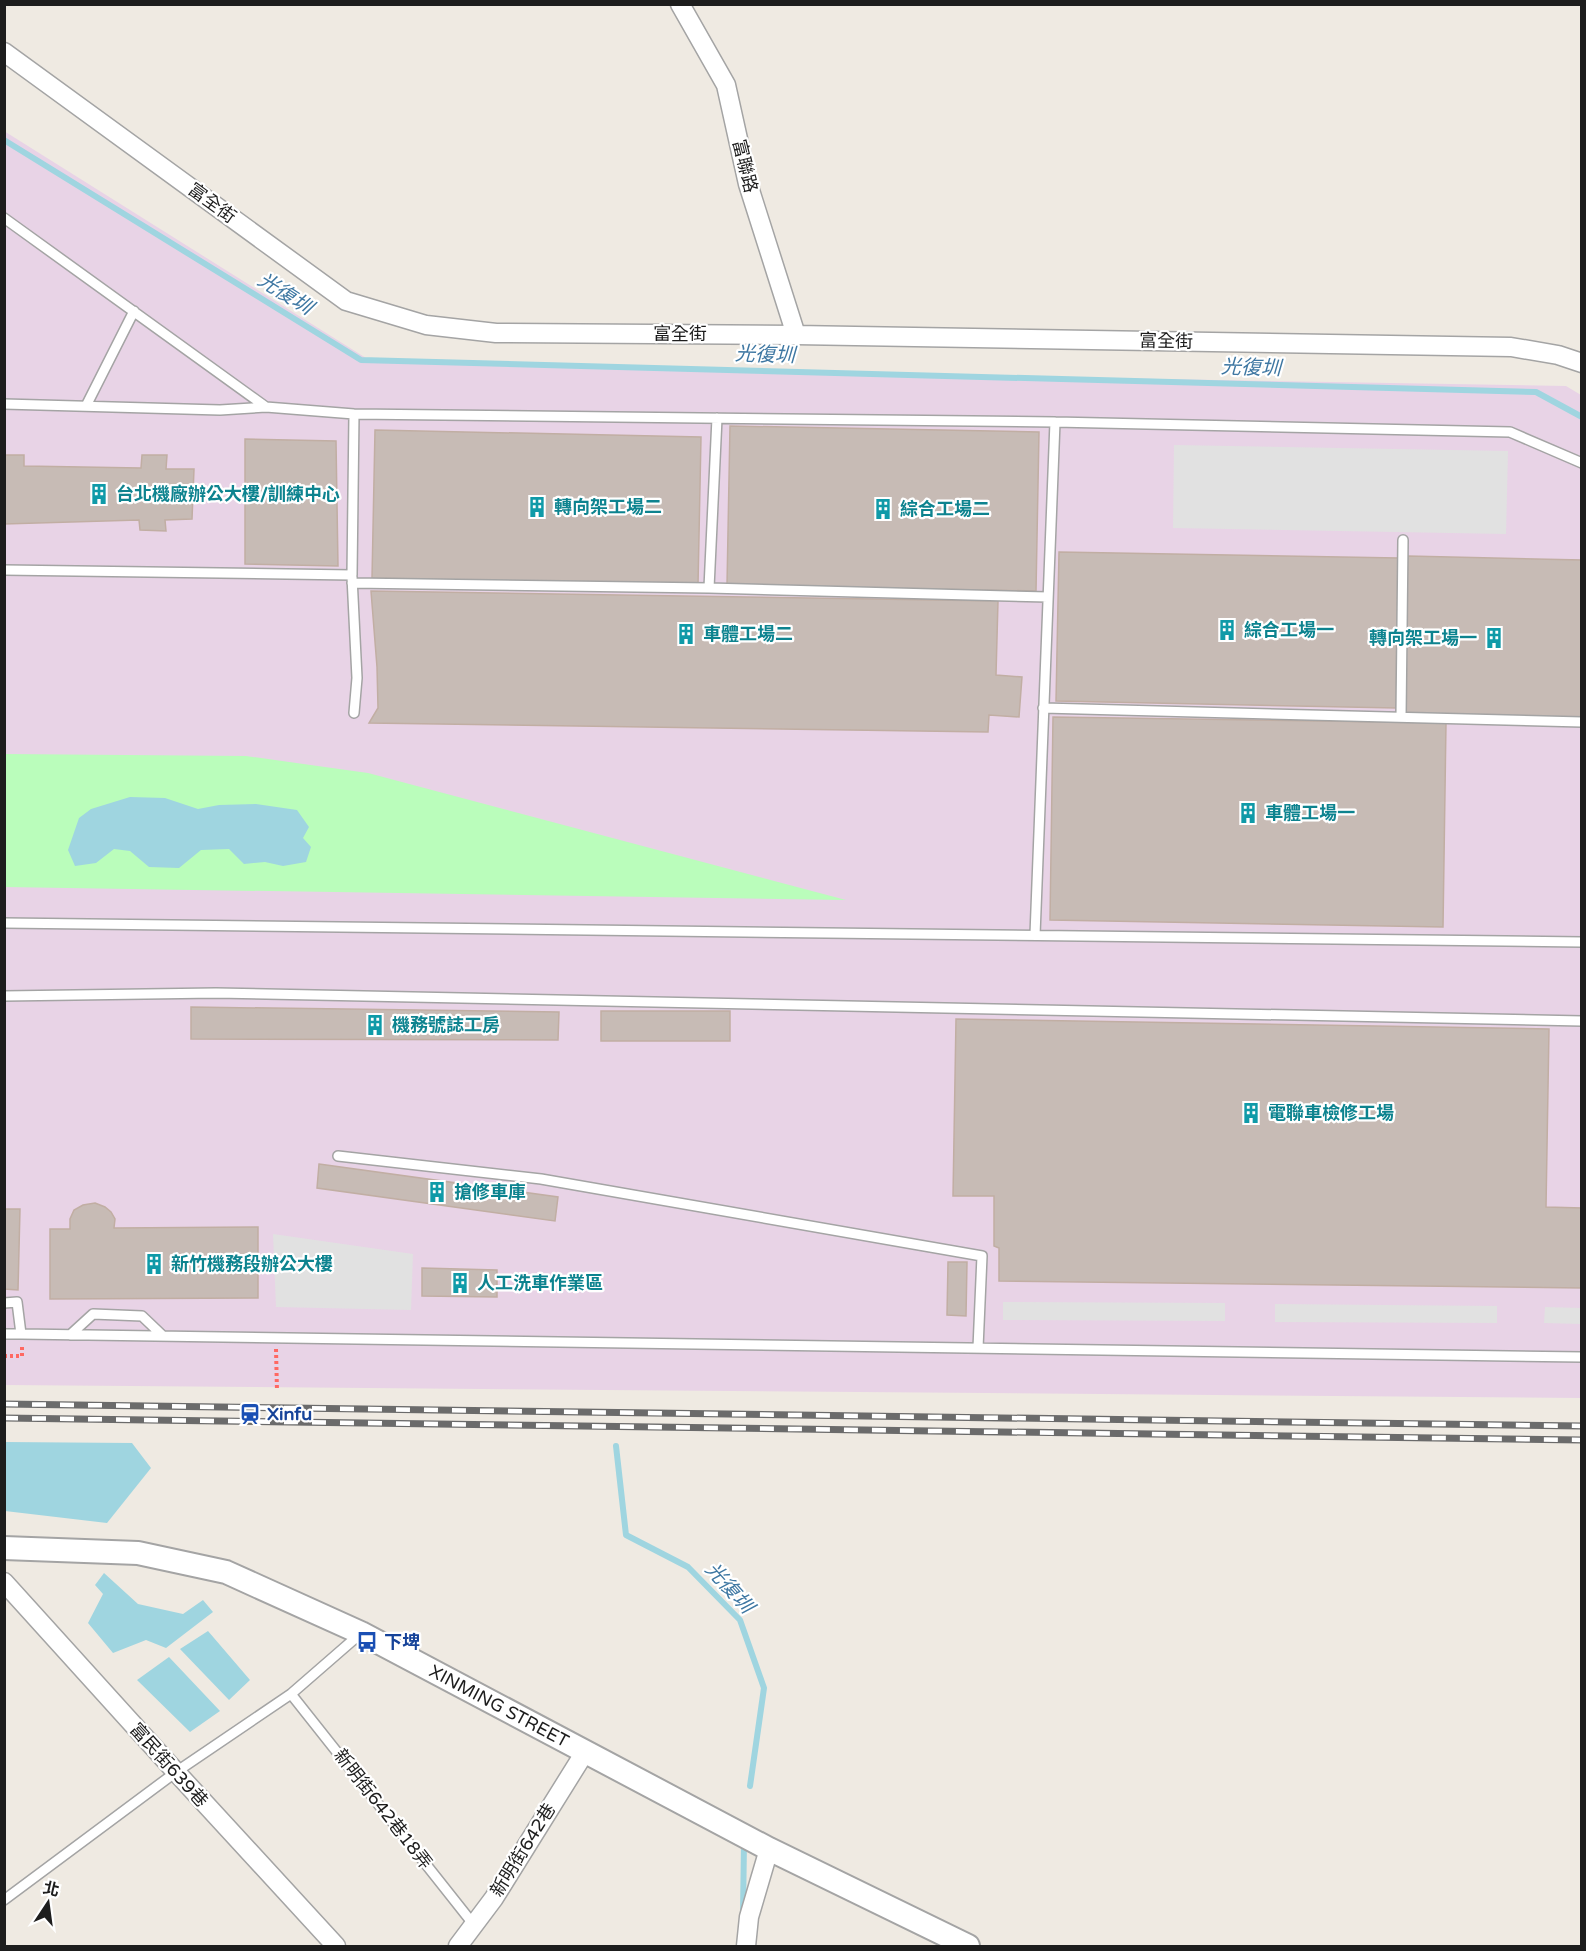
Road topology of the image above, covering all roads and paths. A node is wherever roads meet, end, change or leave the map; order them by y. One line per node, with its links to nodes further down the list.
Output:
1 (681, 4): 5 (street, 富聯路)
2 (4, 52): 5 (street, 富全街)
3 (4, 218): 4 (lane)
4 (134, 311): 8 (lane); 9 (lane)
5 (796, 335): 6 (street, 富全街)
6 (1581, 363)
7 (4, 404): 8 (lane)
8 (86, 406): 9 (lane)
9 (266, 407): 10 (lane)
10 (354, 414): 11 (lane); 16 (lane)
11 (717, 418): 12 (lane); 17 (lane)
12 (1055, 422): 13 (lane); 18 (lane)
13 (1581, 463)
14 (1403, 540): 21 (lane)
15 (4, 570): 16 (lane)
16 (352, 579): 17 (lane); 20 (lane)
17 (709, 588): 18 (lane)
18 (1048, 597): 19 (lane)
19 (1043, 708): 21 (lane); 24 (lane)
20 (354, 713)
21 (1401, 717): 22 (lane)
22 (1581, 722)
23 (4, 923): 24 (lane)
24 (1035, 936): 25 (lane)
25 (1581, 942)
26 (4, 996): 27 (lane)
27 (1581, 1021)
28 (338, 1156): 35 (lane)
29 (4, 1303): 31 (lane)
30 (4, 1334): 31 (lane)
31 (21, 1334): 32 (lane)
32 (70, 1335): 33 (lane); 33 (lane)
33 (163, 1336): 34 (lane)
34 (276, 1338): 35 (lane); 37 (path)
35 (978, 1348): 36 (lane)
36 (1581, 1357)
37 (277, 1390)
38 (4, 1548): 40 (street, XINMING STREET)
39 (4, 1582): 43 (street, 富民街639巷)
40 (361, 1633): 41 (lane); 42 (street, XINMING STREET)
41 (291, 1694): 43 (lane); 46 (lane, 新明街642巷18弄)
42 (585, 1752): 44 (street, XINMING STREET); 46 (street, 新明街642巷)
43 (176, 1772): 45 (lane); 47 (street, 富民街639巷)
44 (769, 1849): 49 (street); 50 (street, XINMING STREET)
45 (4, 1900)
46 (474, 1924): 48 (street, 新明街642巷)
47 (336, 1947)
48 (458, 1947)
49 (746, 1947)
50 (968, 1947)

